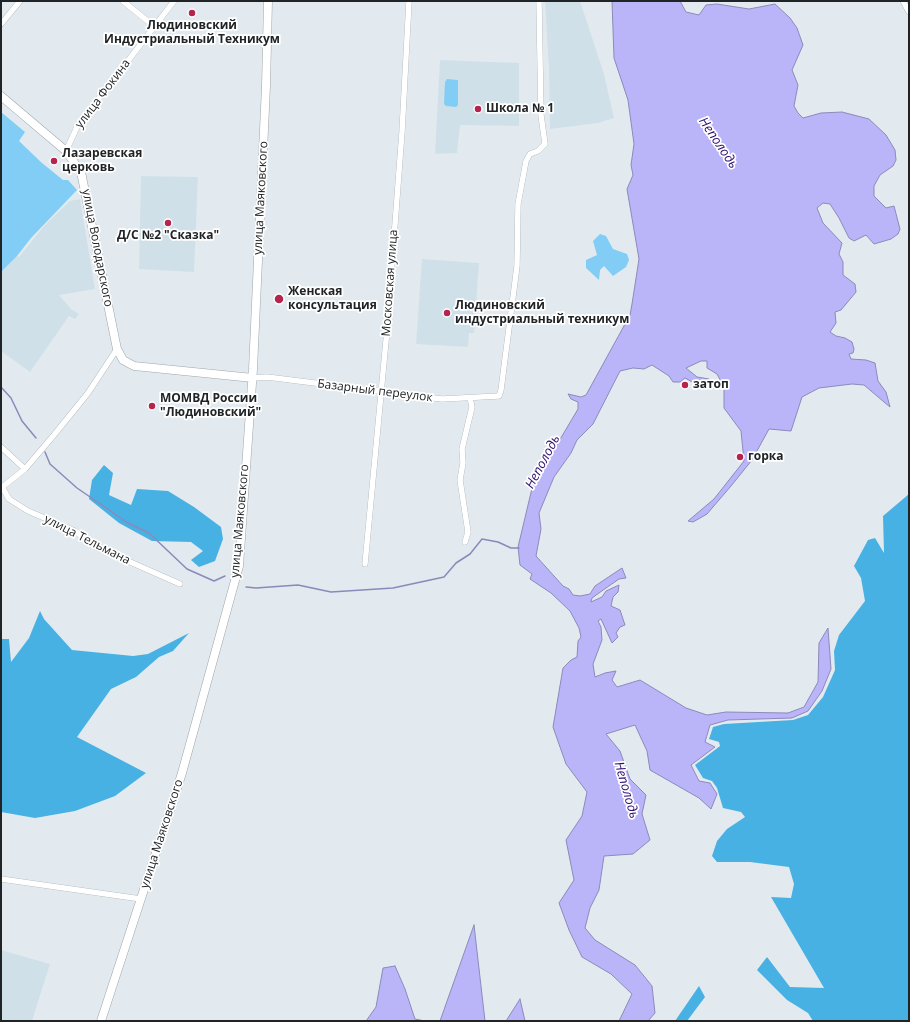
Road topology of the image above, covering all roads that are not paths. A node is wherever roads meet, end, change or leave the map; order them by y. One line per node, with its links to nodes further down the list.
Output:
1 (20, 1): 9 (street)
2 (123, 1): 10 (street)
3 (174, 1): 10 (street, улица Фокина)
4 (268, 1): 14 (street, улица Маяковского)
5 (409, 1): 15 (street, Московская улица)
6 (539, 1): 16 (street, Базарный переулок)
7 (903, 1): 8 (street)
8 (909, 12)
9 (1, 24)
10 (155, 27): 12 (street, улица Фокина)
11 (1, 96): 12 (street, улица Володарского)
12 (66, 151): 13 (street, улица Володарского)
13 (117, 349): 14 (street, улица Володарского); 18 (street)
14 (252, 378): 15 (street, Базарный переулок); 24 (street, улица Маяковского)
15 (380, 391): 16 (street, Базарный переулок); 21 (street, Московская улица)
16 (470, 398): 20 (street)
17 (1, 447): 18 (street)
18 (25, 469): 19 (street)
19 (2, 487): 22 (street, улица Тельмана)
20 (466, 542)
21 (365, 564)
22 (180, 584)
23 (1, 879): 24 (street)
24 (141, 899): 25 (street, улица Маяковского)
25 (101, 1021)

